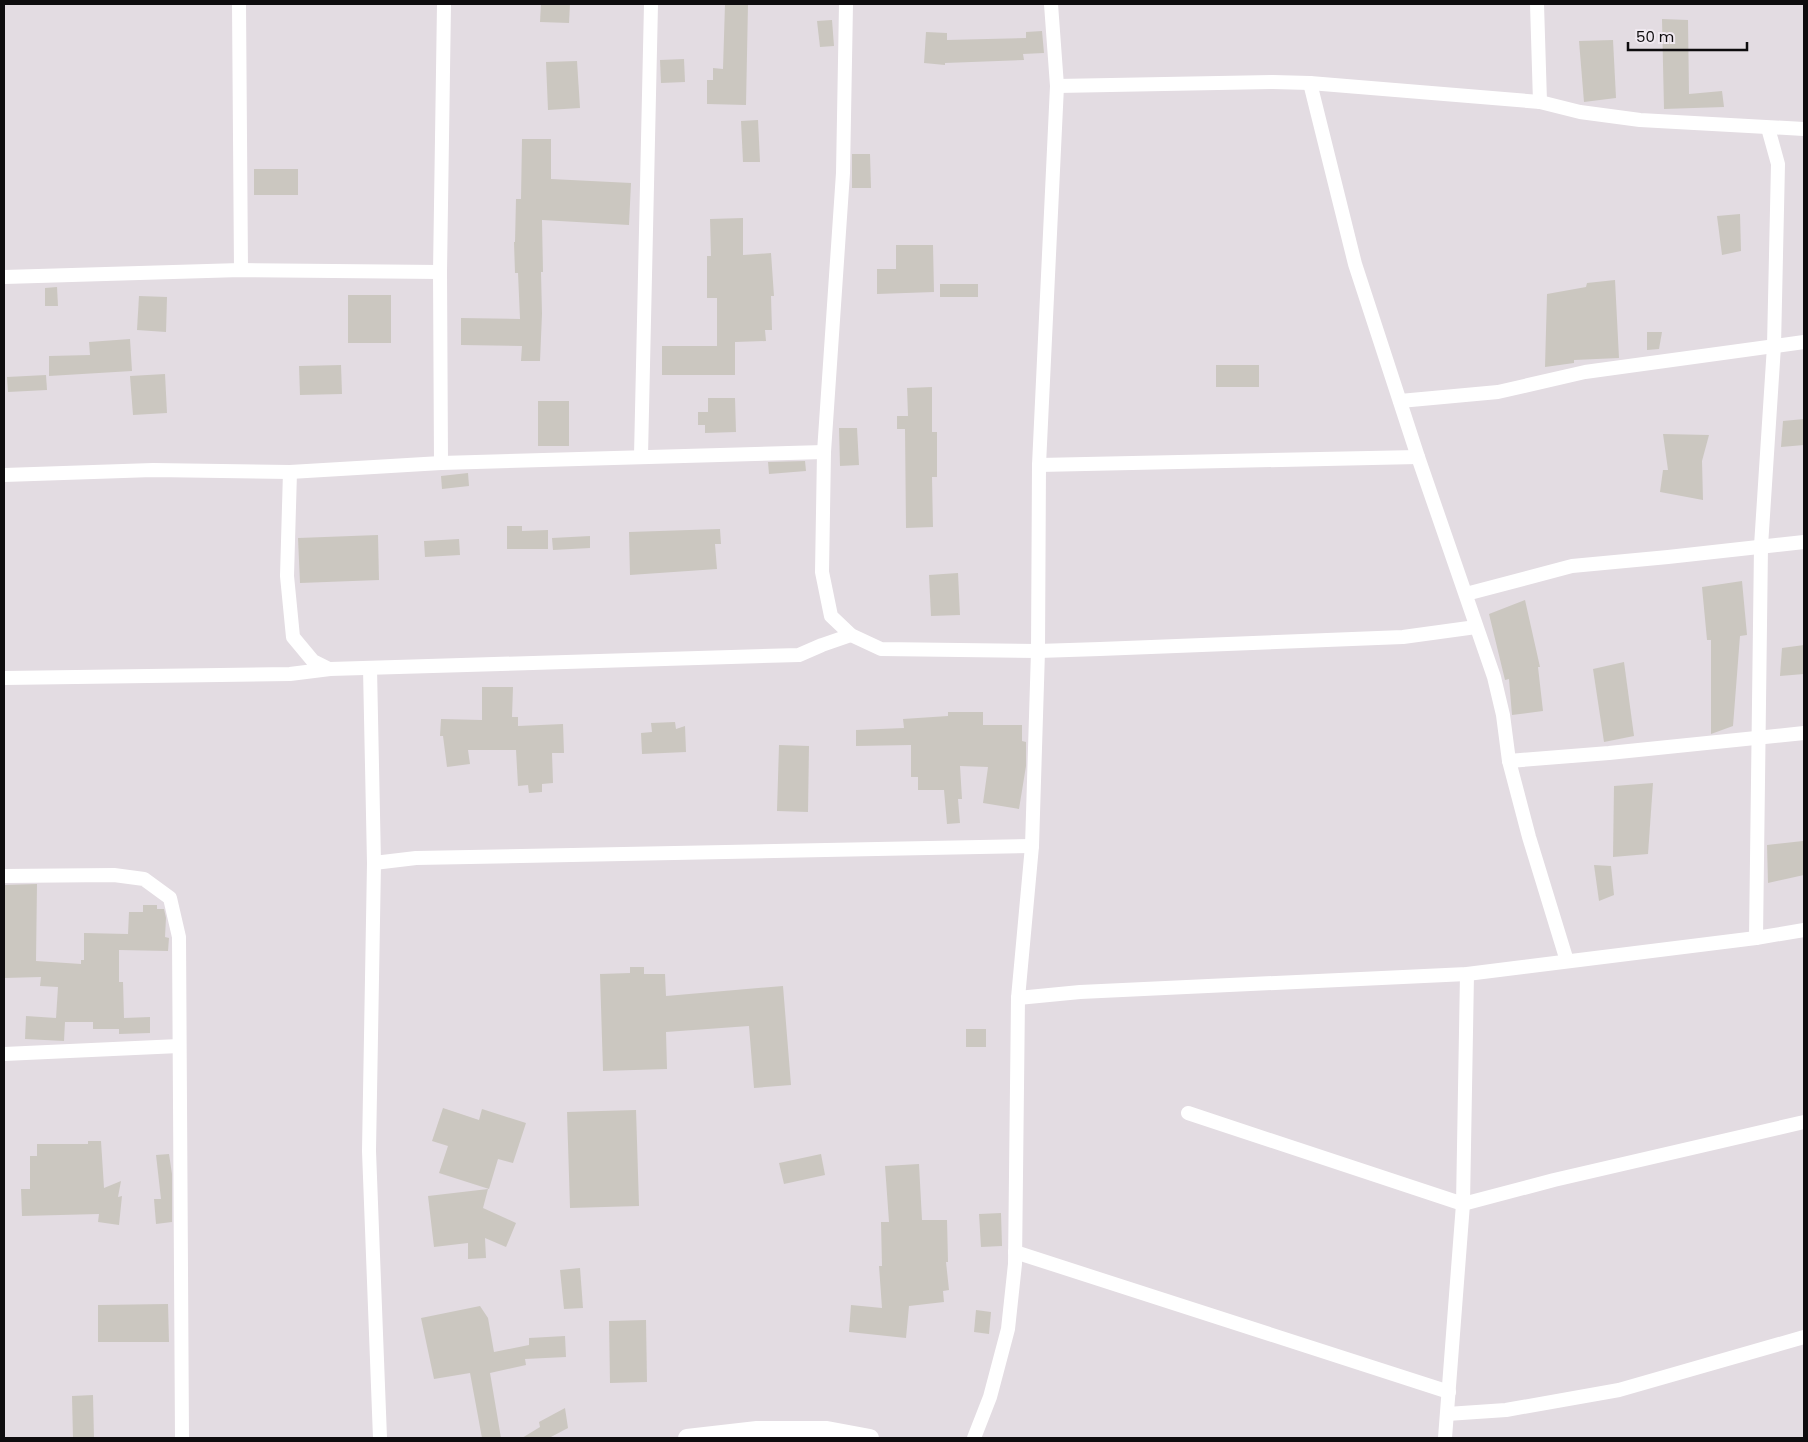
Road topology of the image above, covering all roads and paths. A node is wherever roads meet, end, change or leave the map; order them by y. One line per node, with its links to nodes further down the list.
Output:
1 (240, 4): 12 (street)
2 (444, 4): 13 (street)
3 (651, 4): 19 (street)
4 (846, 4): 18 (street)
5 (1051, 4): 8 (street)
6 (1537, 4): 9 (street)
7 (1310, 83): 8 (street); 9 (street); 17 (street)
8 (1057, 86): 22 (street)
9 (1540, 102): 10 (street)
10 (1768, 128): 11 (street); 16 (street)
11 (1804, 129)
12 (241, 270): 13 (street); 14 (street)
13 (440, 272): 21 (street)
14 (4, 277)
15 (1804, 342): 16 (street)
16 (1774, 346): 17 (street); 26 (street)
17 (1400, 401): 20 (street)
18 (824, 452): 19 (street); 29 (street)
19 (641, 456): 21 (street)
20 (1418, 457): 22 (street); 27 (street)
21 (441, 463): 23 (street)
22 (1039, 465): 30 (street)
23 (290, 472): 24 (street); 32 (street)
24 (4, 475)
25 (1804, 542): 26 (street)
26 (1761, 546): 27 (street); 35 (street)
27 (1466, 594): 28 (street)
28 (1476, 627): 30 (street); 36 (street)
29 (851, 635): 30 (street); 31 (street)
30 (1038, 652): 37 (street)
31 (370, 668): 32 (street); 38 (street)
32 (330, 669): 33 (street)
33 (4, 678)
34 (1804, 733): 35 (street)
35 (1758, 738): 36 (street); 41 (street)
36 (1509, 761): 42 (street)
37 (1032, 846): 38 (street); 44 (street)
38 (374, 863): 55 (street)
39 (4, 876): 45 (street)
40 (1804, 930): 41 (street)
41 (1756, 938): 42 (street)
42 (1567, 961): 43 (street)
43 (1467, 974): 44 (street); 49 (street)
44 (1018, 998): 50 (street)
45 (179, 1046): 46 (street); 54 (street)
46 (4, 1054)
47 (1188, 1113): 49 (street)
48 (1804, 1122): 49 (street)
49 (1463, 1204): 52 (street)
50 (1015, 1252): 52 (street); 58 (street)
51 (1804, 1337): 53 (street)
52 (1448, 1392): 53 (street)
53 (1447, 1414): 59 (street)
54 (182, 1438)
55 (380, 1438)
56 (687, 1438): 57 (street)
57 (870, 1438)
58 (974, 1438)
59 (1445, 1438)

